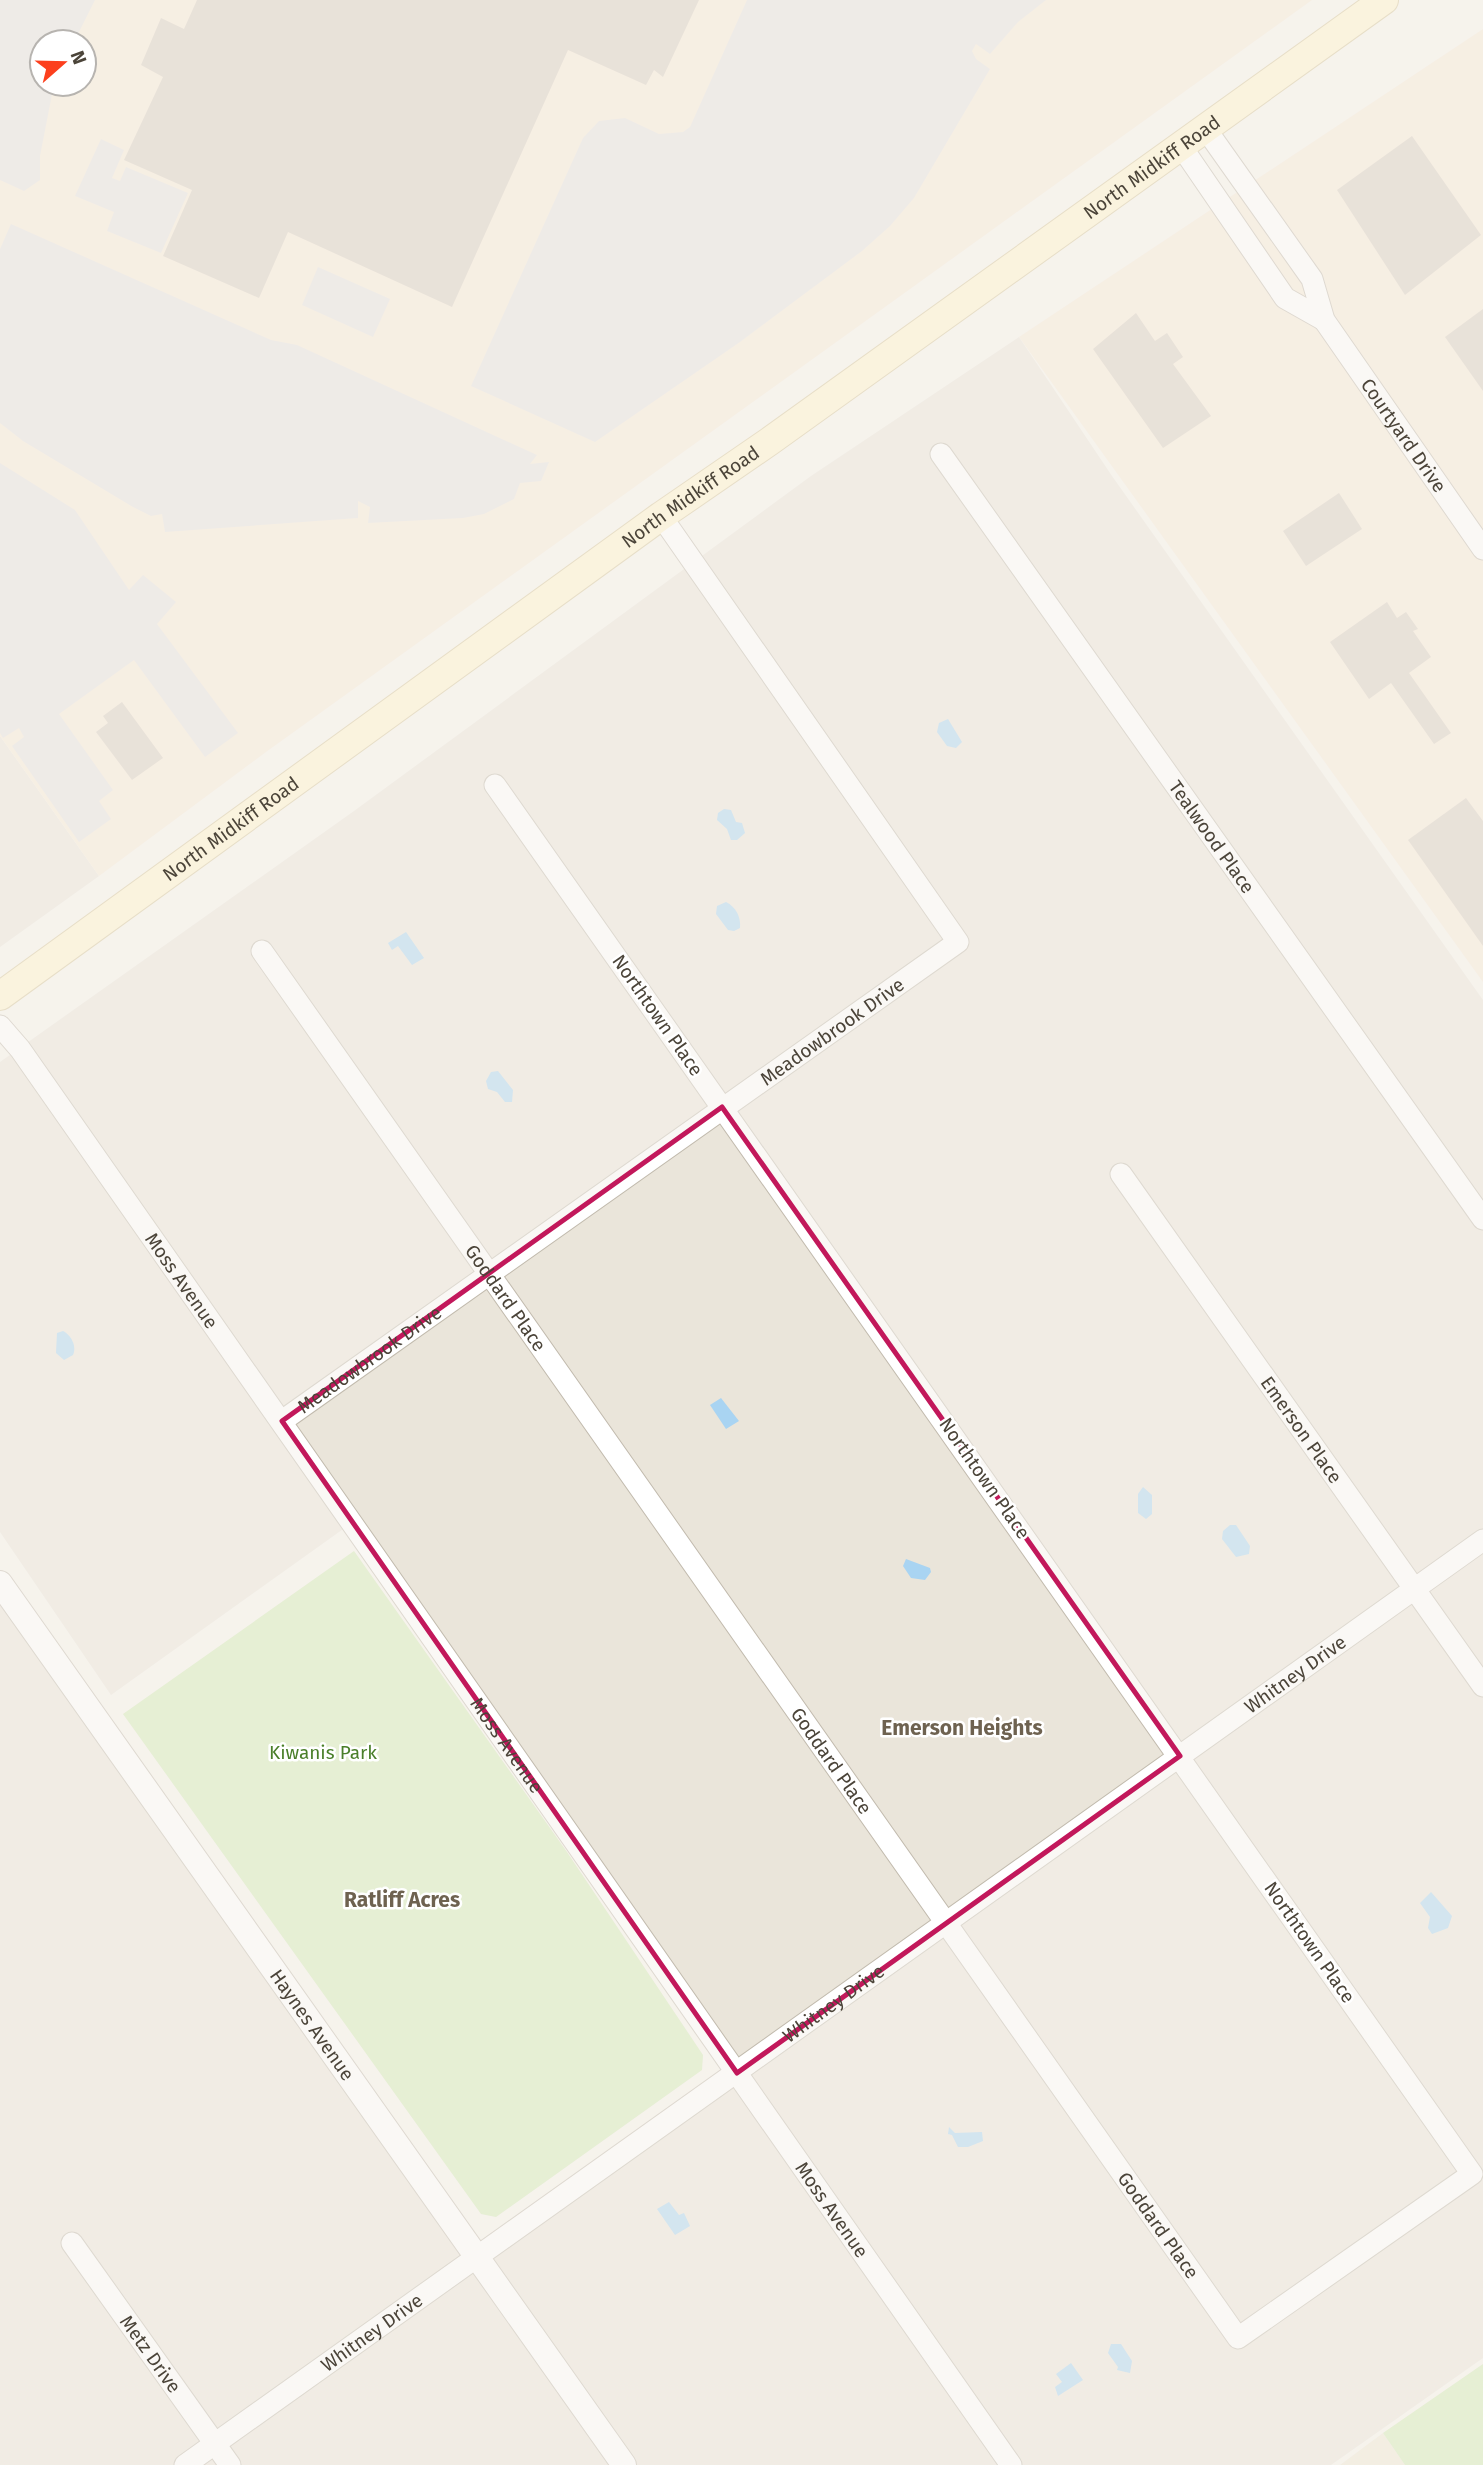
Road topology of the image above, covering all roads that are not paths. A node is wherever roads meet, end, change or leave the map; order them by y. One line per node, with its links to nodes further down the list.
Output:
1 (1384, 0): 2 (main road, North Midkiff Road)
2 (1205, 128): 3 (main road, North Midkiff Road); 4 (street, Courtyard Drive)
3 (1181, 146): 4 (street, Courtyard Drive); 6 (main road, North Midkiff Road)
4 (1324, 320): 7 (street, Courtyard Drive)
5 (942, 454): 14 (street, Tealwood Place)
6 (661, 516): 10 (main road, North Midkiff Road); 12 (street, Meadowbrook Drive)
7 (1483, 549)
8 (495, 785): 12 (street, Northtown Place)
9 (262, 951): 15 (street, Goddard Place)
10 (0, 996)
11 (0, 1026): 16 (street, Moss Avenue)
12 (723, 1107): 15 (street, Meadowbrook Drive); 21 (street, Northtown Place)
13 (1121, 1174): 19 (street, Emerson Place)
14 (1483, 1219)
15 (489, 1273): 16 (street, Meadowbrook Drive); 22 (street, Goddard Place)
16 (282, 1420): 23 (street, Moss Avenue)
17 (1483, 1540): 19 (street, Whitney Drive)
18 (0, 1583): 26 (street, Haynes Avenue)
19 (1414, 1589): 20 (street, Emerson Place); 21 (street, Whitney Drive)
20 (1483, 1686)
21 (1180, 1756): 22 (street, Whitney Drive); 24 (street, Northtown Place)
22 (947, 1922): 23 (street, Whitney Drive); 24 (street, Goddard Place)
23 (737, 2073): 26 (street, Whitney Drive); 31 (street, Moss Avenue)
24 (1472, 2174)
25 (72, 2243): 27 (street, Metz Drive)
26 (478, 2256): 27 (street, Whitney Drive); 30 (street, Haynes Avenue)
27 (215, 2443): 28 (street, Whitney Drive); 29 (street, Metz Drive)
28 (185, 2465)
29 (230, 2465)
30 (624, 2465)
31 (1011, 2465)

